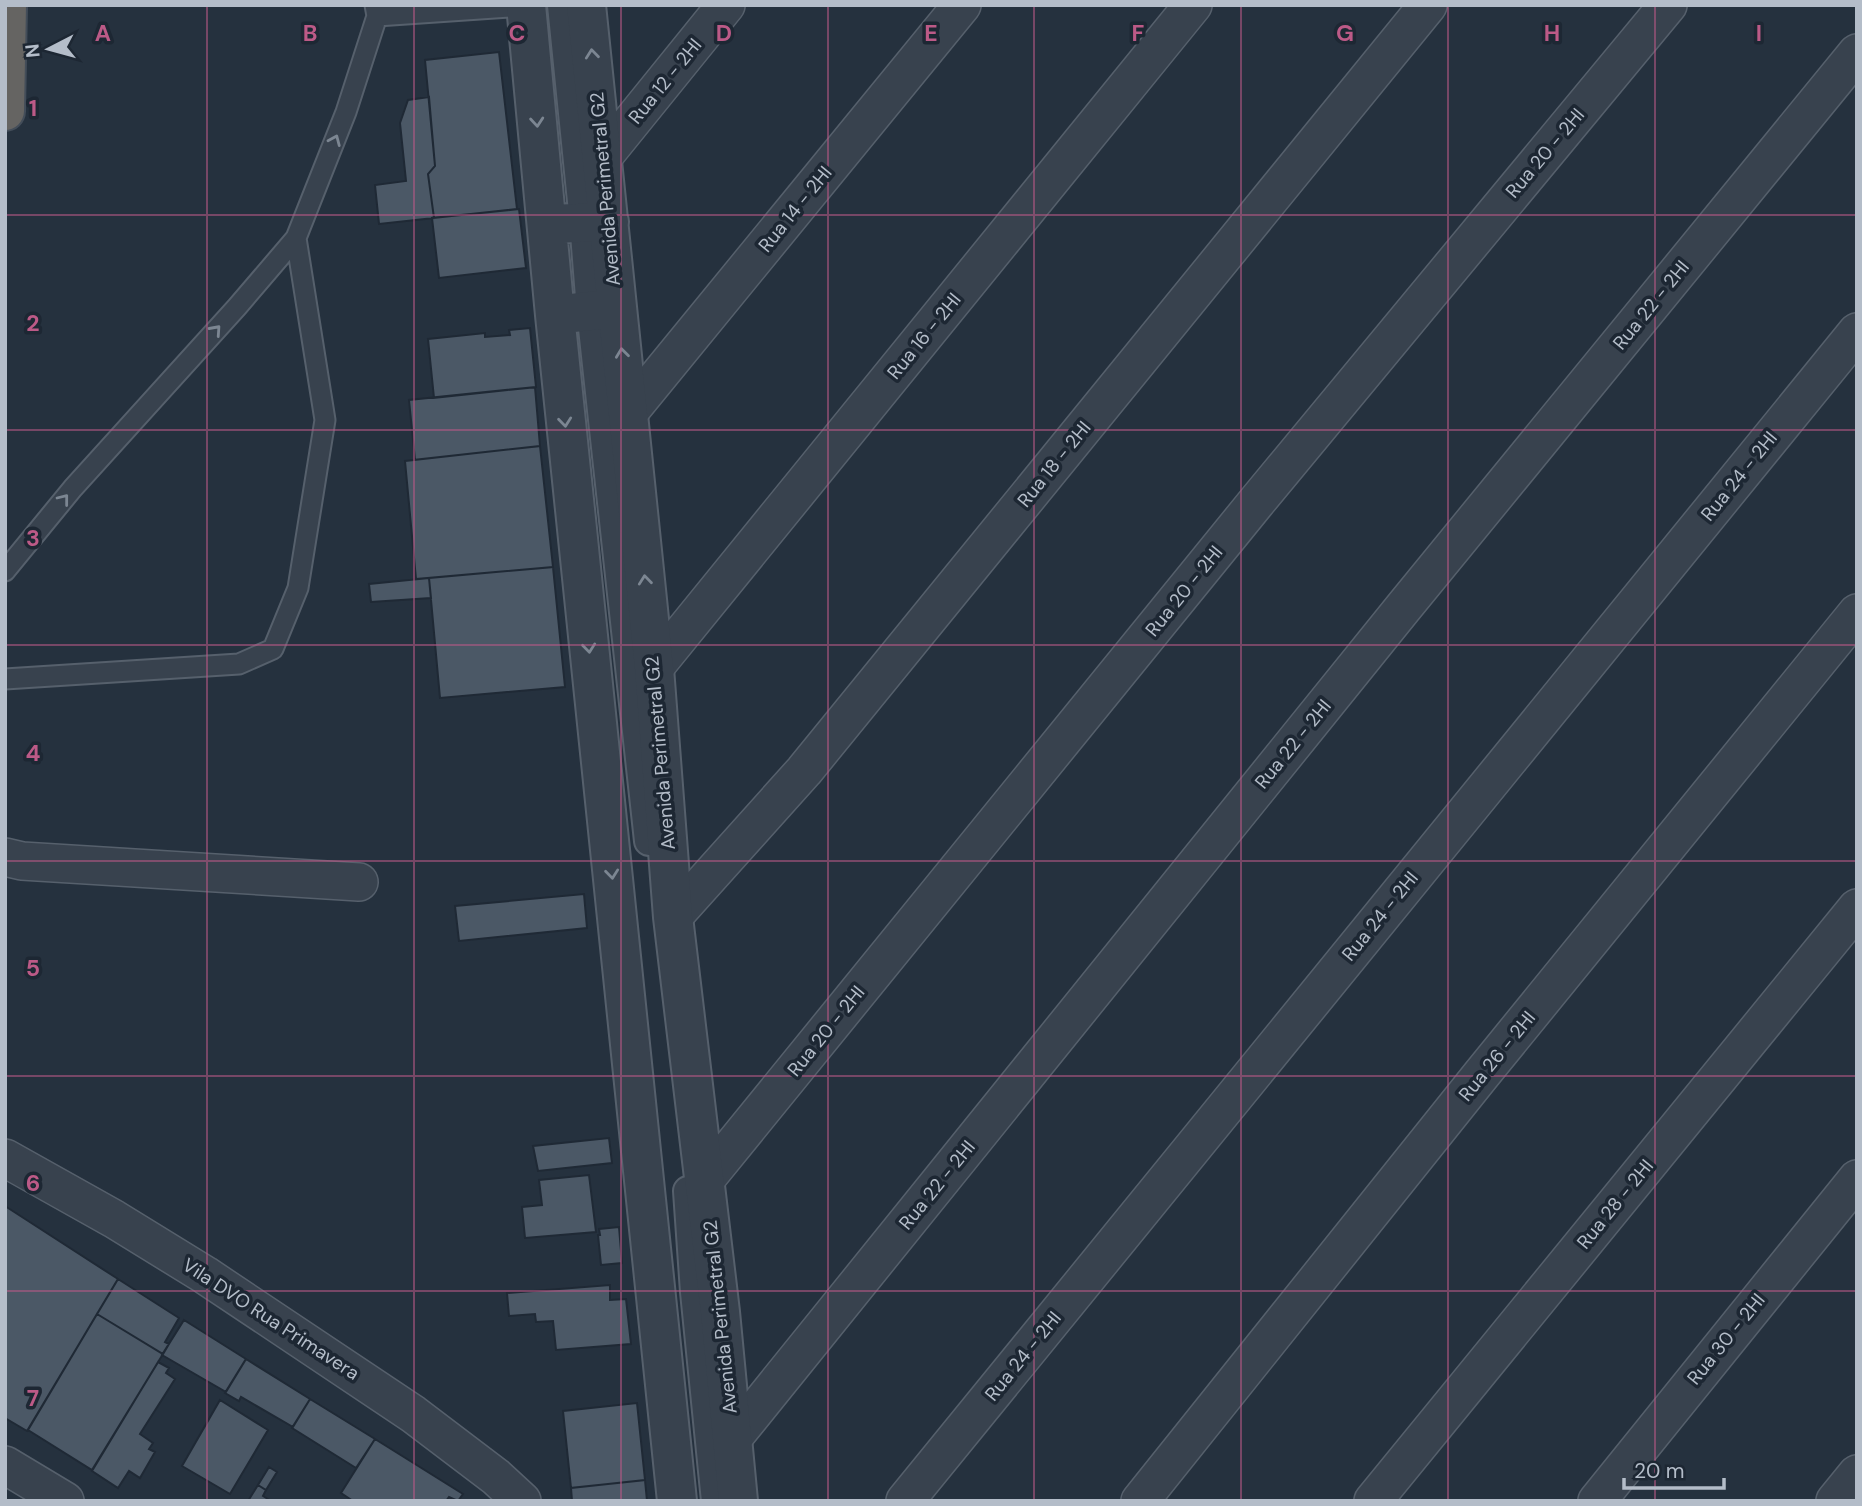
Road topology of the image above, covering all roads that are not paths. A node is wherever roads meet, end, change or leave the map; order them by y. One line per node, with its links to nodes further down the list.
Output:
1 (7, 5): 12 (highway)
2 (562, 5): 14 (street)
3 (586, 5): 13 (street, Avenida Perimetral G2, one-way to 3)
4 (726, 5): 13 (street, Rua 12 - 2HI)
5 (962, 5): 19 (street, Rua 14 - 2HI)
6 (1193, 5): 22 (street, Rua 16 - 2HI)
7 (1428, 5): 27 (street, Rua 18 - 2HI)
8 (1668, 5): 30 (street, Rua 20 - 2HI)
9 (526, 6): 10 (lane); 15 (street, Avenida Perimetral G2, one-way to 15)
10 (376, 10): 16 (lane, one-way to 10)
11 (1857, 53): 34 (street, Rua 22 - 2HI)
12 (5, 111)
13 (603, 157): 14 (street, Avenida Perimetral G2)
14 (597, 221): 15 (street); 17 (street, Avenida Perimetral G2)
15 (547, 224): 17 (street, Avenida Perimetral G2)
16 (296, 238): 20 (lane, one-way to 16); 23 (lane)
17 (587, 311): 19 (street, Avenida Perimetral G2, one-way to 17); 30 (street); 31 (street, Avenida Perimetral G2, one-way to 31)
18 (1857, 332): 42 (street, Rua 24 - 2HI)
19 (629, 412): 22 (street, Avenida Perimetral G2, one-way to 19)
20 (5, 571)
21 (1857, 612): 43 (street, Rua 26 - 2HI)
22 (654, 668): 27 (street, Avenida Perimetral G2)
23 (5, 679)
24 (11, 861): 25 (street)
25 (359, 883)
26 (1857, 908): 44 (street, Rua 28 - 2HI)
27 (673, 917): 30 (street, Avenida Perimetral G2)
28 (5, 1158): 38 (street, Vila DVO Rua Primavera)
29 (1857, 1179): 45 (street, Rua 30 - 2HI)
30 (697, 1190): 31 (street); 33 (street, Avenida Perimetral G2)
31 (645, 1195): 32 (street, Avenida Perimetral G2)
32 (657, 1303): 33 (street); 39 (street, Avenida Perimetral G2)
33 (708, 1303): 34 (street, Avenida Perimetral G2); 40 (street)
34 (733, 1438): 41 (street, Avenida Perimetral G2)
35 (5, 1465): 37 (street)
36 (1857, 1474): 46 (street)
37 (65, 1501)
38 (522, 1501)
39 (677, 1501)
40 (716, 1501)
41 (738, 1501)
42 (905, 1501)
43 (1140, 1501)
44 (1373, 1501)
45 (1597, 1501)
46 (1835, 1501)

